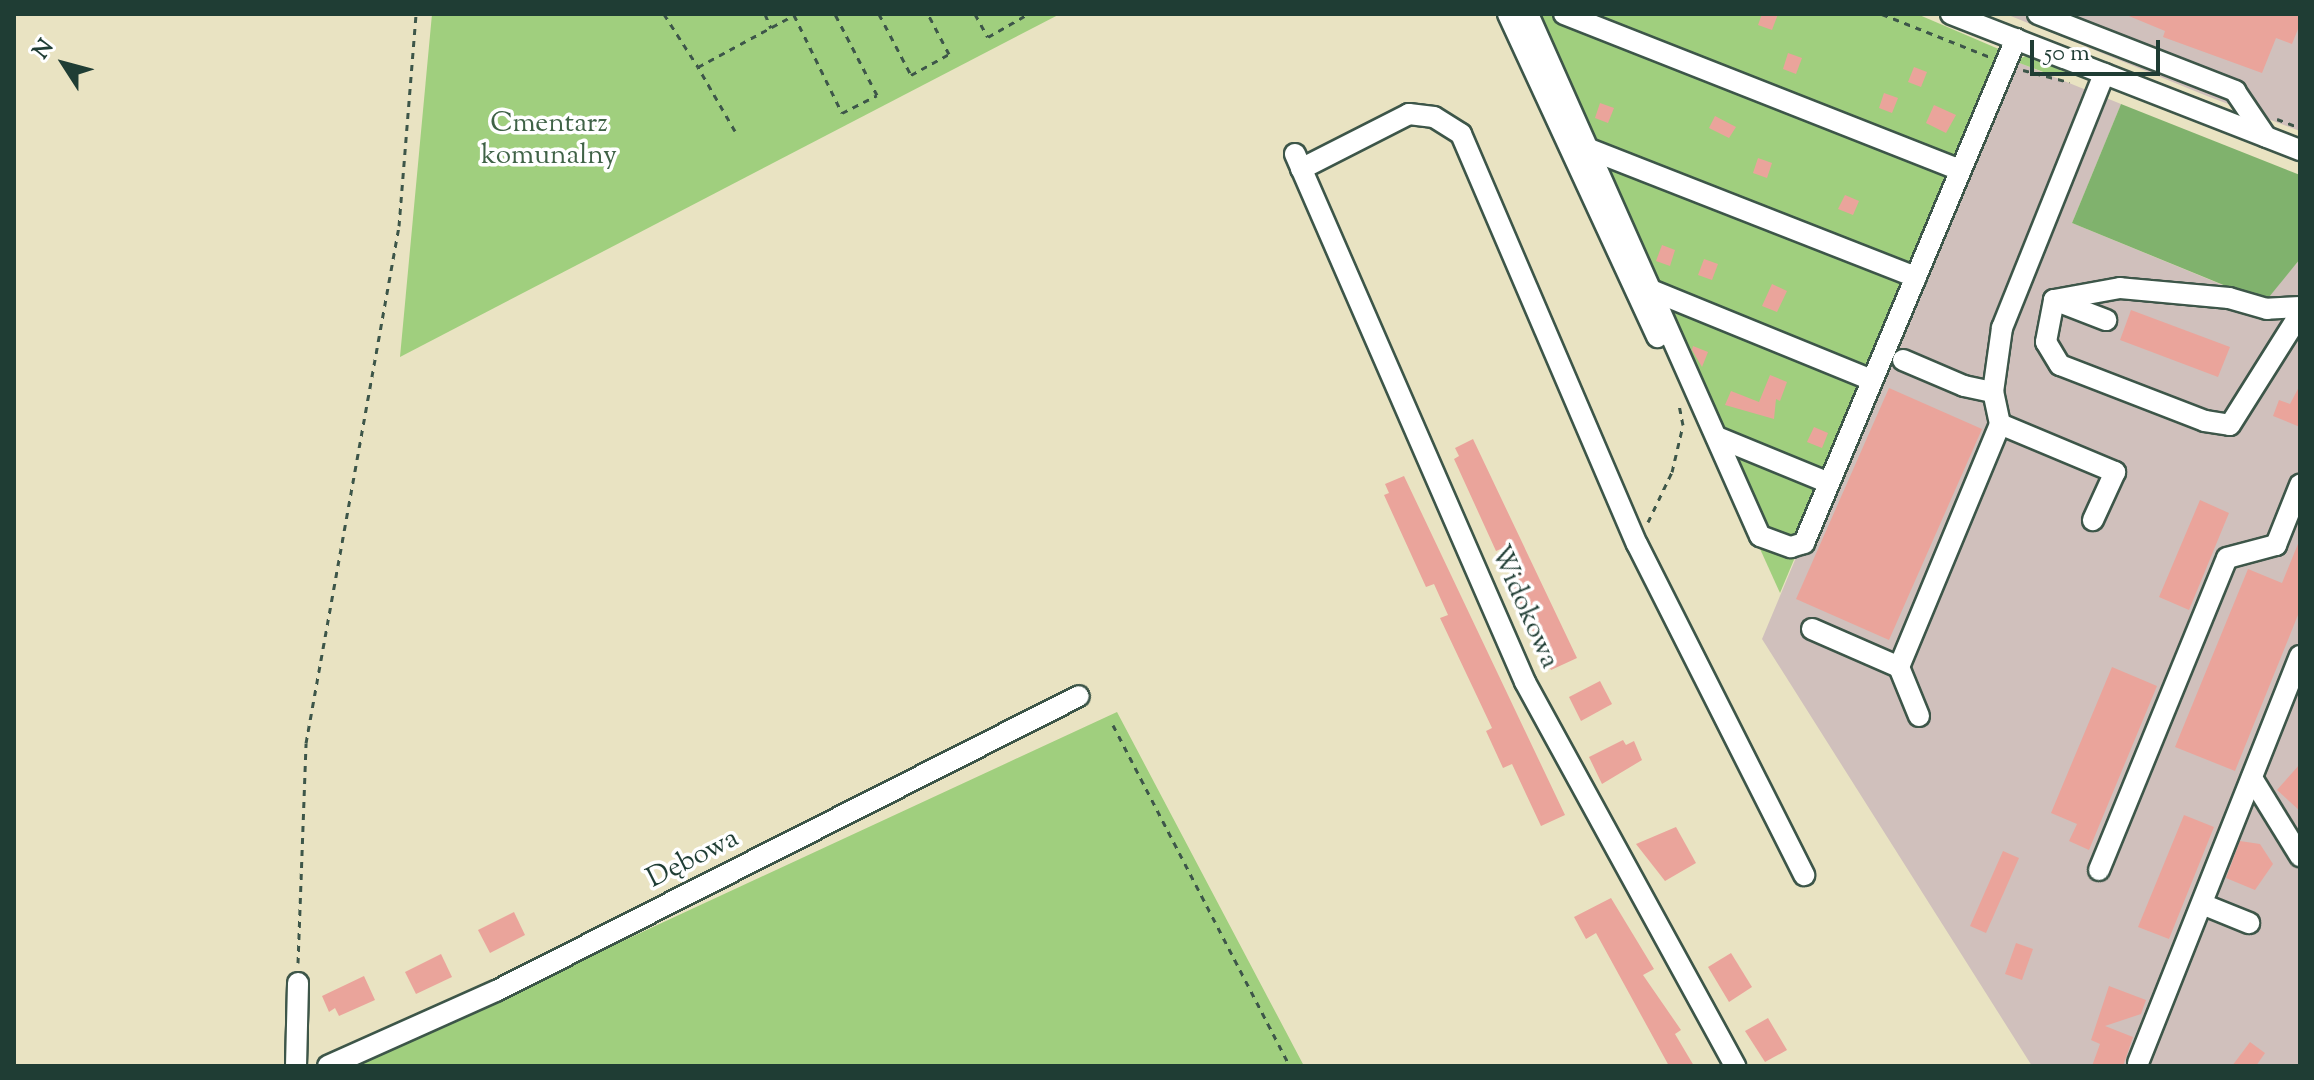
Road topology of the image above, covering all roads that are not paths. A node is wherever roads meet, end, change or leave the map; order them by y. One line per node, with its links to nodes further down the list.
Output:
1 (1508, 14): 19 (street)
2 (1528, 14): 9 (street)
3 (1564, 14): 11 (street)
4 (1951, 14): 6 (street)
5 (2038, 14): 8 (street)
6 (2016, 39): 7 (street); 11 (street)
7 (2104, 74): 8 (street); 21 (street)
8 (2266, 137): 10 (street)
9 (1589, 149): 12 (street); 13 (street)
10 (2300, 150)
11 (1960, 170): 12 (street)
12 (1916, 277): 20 (street)
13 (1651, 290): 20 (street); 23 (street)
14 (2054, 300): 15 (street); 16 (street); 17 (street)
15 (2300, 307)
16 (2300, 314)
17 (2106, 320)
18 (1903, 360): 21 (street)
19 (1674, 373)
20 (1872, 380): 24 (street)
21 (1993, 392): 22 (street)
22 (2000, 424): 26 (street); 29 (street)
23 (1717, 437): 24 (street); 24 (street)
24 (1829, 483)
25 (2300, 485): 34 (street)
26 (2093, 520)
27 (1812, 629): 29 (street)
28 (2299, 664): 32 (street)
29 (1899, 667): 31 (street)
30 (1079, 696): 41 (street, Dębowa)
31 (1919, 716)
32 (2252, 778): 33 (street); 36 (street)
33 (2300, 856)
34 (2099, 870)
35 (1804, 875): 42 (street, Widokowa)
36 (2202, 904): 37 (street); 39 (street)
37 (2249, 923)
38 (298, 983): 40 (street)
39 (2138, 1063)
40 (296, 1066)
41 (328, 1066)
42 (1735, 1066)

